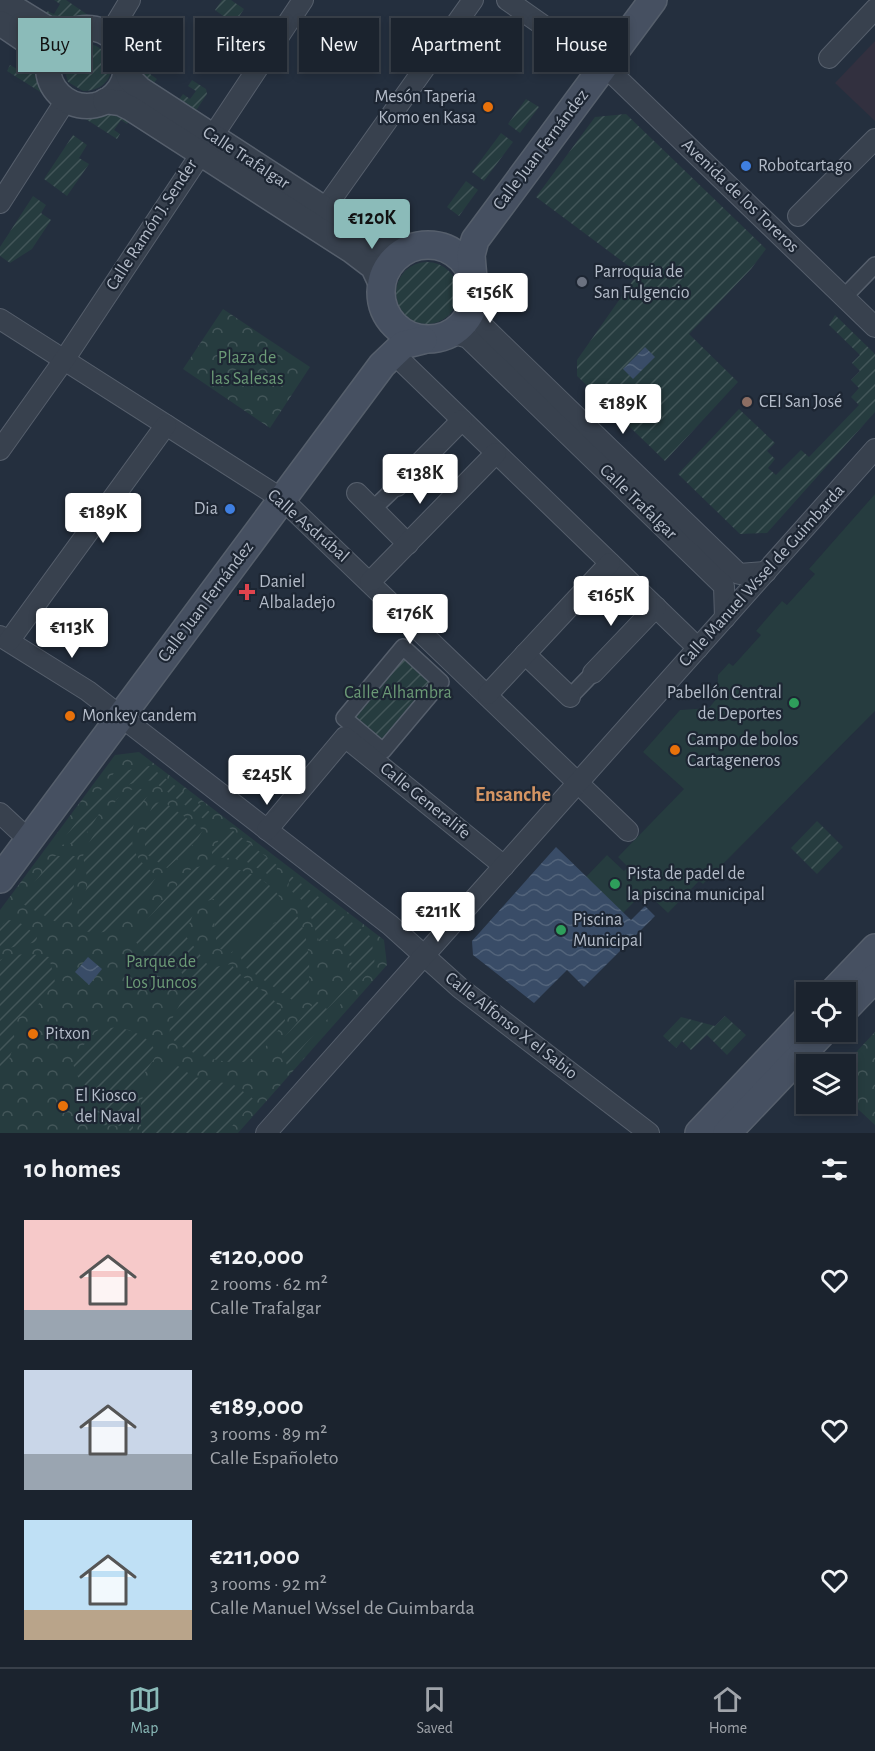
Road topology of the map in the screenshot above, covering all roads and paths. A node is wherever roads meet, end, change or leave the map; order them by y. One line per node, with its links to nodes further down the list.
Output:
1 (1, 0): 8 (street)
2 (130, 0): 9 (street)
3 (303, 0): 23 (street, Calle Ramón J. Sender)
4 (472, 0): 26 (street)
5 (653, 0): 12 (main road, Calle Juan Fernández)
6 (520, 3): 10 (street, Avenida de los Toreros)
7 (875, 9): 14 (street)
8 (30, 18)
9 (119, 18)
10 (540, 18)
11 (0, 23): 13 (street)
12 (628, 34)
13 (18, 35)
14 (829, 58)
15 (49, 72): 20 (street)
16 (125, 72): 21 (street)
17 (127, 72): 23 (street, Calle Trafalgar)
18 (600, 72): 30 (main road, Calle Juan Fernández)
19 (609, 72): 31 (street, Avenida de los Toreros)
20 (66, 100): 21 (street); 24 (street)
21 (105, 101): 23 (street, Calle Trafalgar)
22 (875, 139): 25 (street)
23 (205, 144): 26 (street, Calle Trafalgar); 36 (street, Calle Ramón J. Sender)
24 (0, 203)
25 (798, 216)
26 (318, 217): 27 (street, Calle Trafalgar); 29 (street, Calle Trafalgar)
27 (407, 249): 29 (main road); 30 (main road)
28 (875, 265): 31 (street)
29 (381, 284): 34 (main road)
30 (474, 291): 34 (main road); 48 (street, Calle Trafalgar)
31 (844, 297): 33 (street, Avenida de los Toreros)
32 (0, 319): 36 (street, Calle Asdrúbal)
33 (875, 327)
34 (434, 338): 35 (main road, Calle Juan Fernández); 51 (street, Calle Trafalgar)
35 (393, 353): 37 (street); 44 (main road, Calle Juan Fernández)
36 (64, 360): 38 (street, Calle Asdrúbal); 40 (street, Calle Ramón J. Sender)
37 (462, 420): 41 (street); 42 (street)
38 (165, 425): 44 (street, Calle Asdrúbal); 52 (street)
39 (875, 449): 48 (street, Calle Manuel Wssel de Guimbarda)
40 (0, 450)
41 (496, 453): 46 (street); 47 (street)
42 (397, 486): 45 (street)
43 (357, 493): 45 (street)
44 (282, 499): 49 (street, Calle Asdrúbal); 59 (main road, Calle Juan Fernández)
45 (373, 509): 46 (street)
46 (408, 543): 49 (street)
47 (610, 563): 50 (street); 54 (street)
48 (766, 572): 51 (street, Calle Manuel Wssel de Guimbarda)
49 (370, 582): 57 (street, Calle Asdrúbal)
50 (656, 607): 53 (street); 55 (street)
51 (725, 618): 53 (street, Calle Manuel Wssel de Guimbarda)
52 (5, 639): 59 (street, Calle Alfonso X el Sabio)
53 (698, 648): 60 (street, Calle Manuel Wssel de Guimbarda)
54 (525, 654): 57 (street); 58 (street)
55 (593, 673): 58 (street)
56 (441, 682): 56 (street)
57 (488, 694): 60 (street, Calle Asdrúbal)
58 (570, 697)
59 (120, 717): 62 (street, Calle Alfonso X el Sabio); 64 (main road, Calle Juan Fernández)
60 (578, 782): 63 (street, Calle Asdrúbal); 65 (street, Calle Manuel Wssel de Guimbarda)
61 (0, 813): 64 (street)
62 (267, 830): 65 (street, Calle Generalife); 68 (street, Calle Alfonso X el Sabio)
63 (628, 831)
64 (29, 840): 66 (main road, Calle Juan Fernández)
65 (504, 866): 68 (street, Calle Manuel Wssel de Guimbarda)
66 (0, 879)
67 (875, 948): 70 (main road)
68 (424, 956): 74 (street, Calle Manuel Wssel de Guimbarda); 75 (street, Calle Alfonso X el Sabio)
69 (875, 978): 71 (main road)
70 (843, 982)
71 (856, 998)
72 (796, 1031): 76 (main road)
73 (813, 1042): 77 (main road)
74 (266, 1133)
75 (649, 1133)
76 (700, 1133)
77 (727, 1133)

